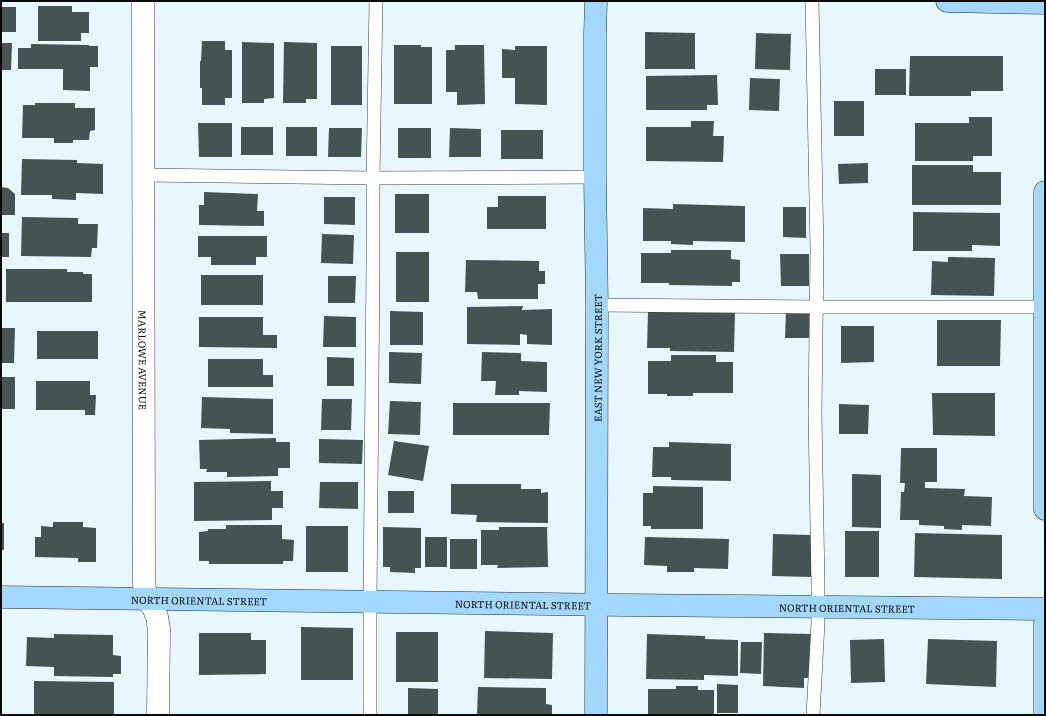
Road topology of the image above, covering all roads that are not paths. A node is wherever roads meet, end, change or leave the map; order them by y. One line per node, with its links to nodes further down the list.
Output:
1 (143, 1): 7 (street, MARLOWE AVENUE)
2 (376, 1): 9 (lane)
3 (596, 1): 8 (street, EAST NEW YORK STREET)
4 (812, 1): 13 (lane)
5 (946, 1): 6 (street)
6 (1045, 3)
7 (144, 175): 9 (lane); 17 (street, MARLOWE AVENUE)
8 (595, 177): 9 (lane); 12 (street, EAST NEW YORK STREET)
9 (373, 178): 18 (lane)
10 (1045, 192): 11 (street)
11 (1045, 262): 14 (street)
12 (597, 305): 13 (lane); 19 (street, EAST NEW YORK STREET)
13 (816, 307): 14 (lane); 20 (lane)
14 (1045, 308): 15 (street)
15 (1045, 509)
16 (1, 597): 17 (street, NORTH ORIENTAL STREET)
17 (147, 600): 18 (street, NORTH ORIENTAL STREET); 23 (street, MARLOWE AVENUE)
18 (370, 602): 19 (street, NORTH ORIENTAL STREET); 24 (lane)
19 (596, 605): 20 (street, NORTH ORIENTAL STREET); 25 (street, EAST NEW YORK STREET)
20 (818, 607): 21 (street, NORTH ORIENTAL STREET); 26 (lane)
21 (1045, 609)
22 (1045, 623): 27 (street)
23 (158, 715)
24 (370, 715)
25 (596, 715)
26 (813, 715)
27 (1045, 715)

